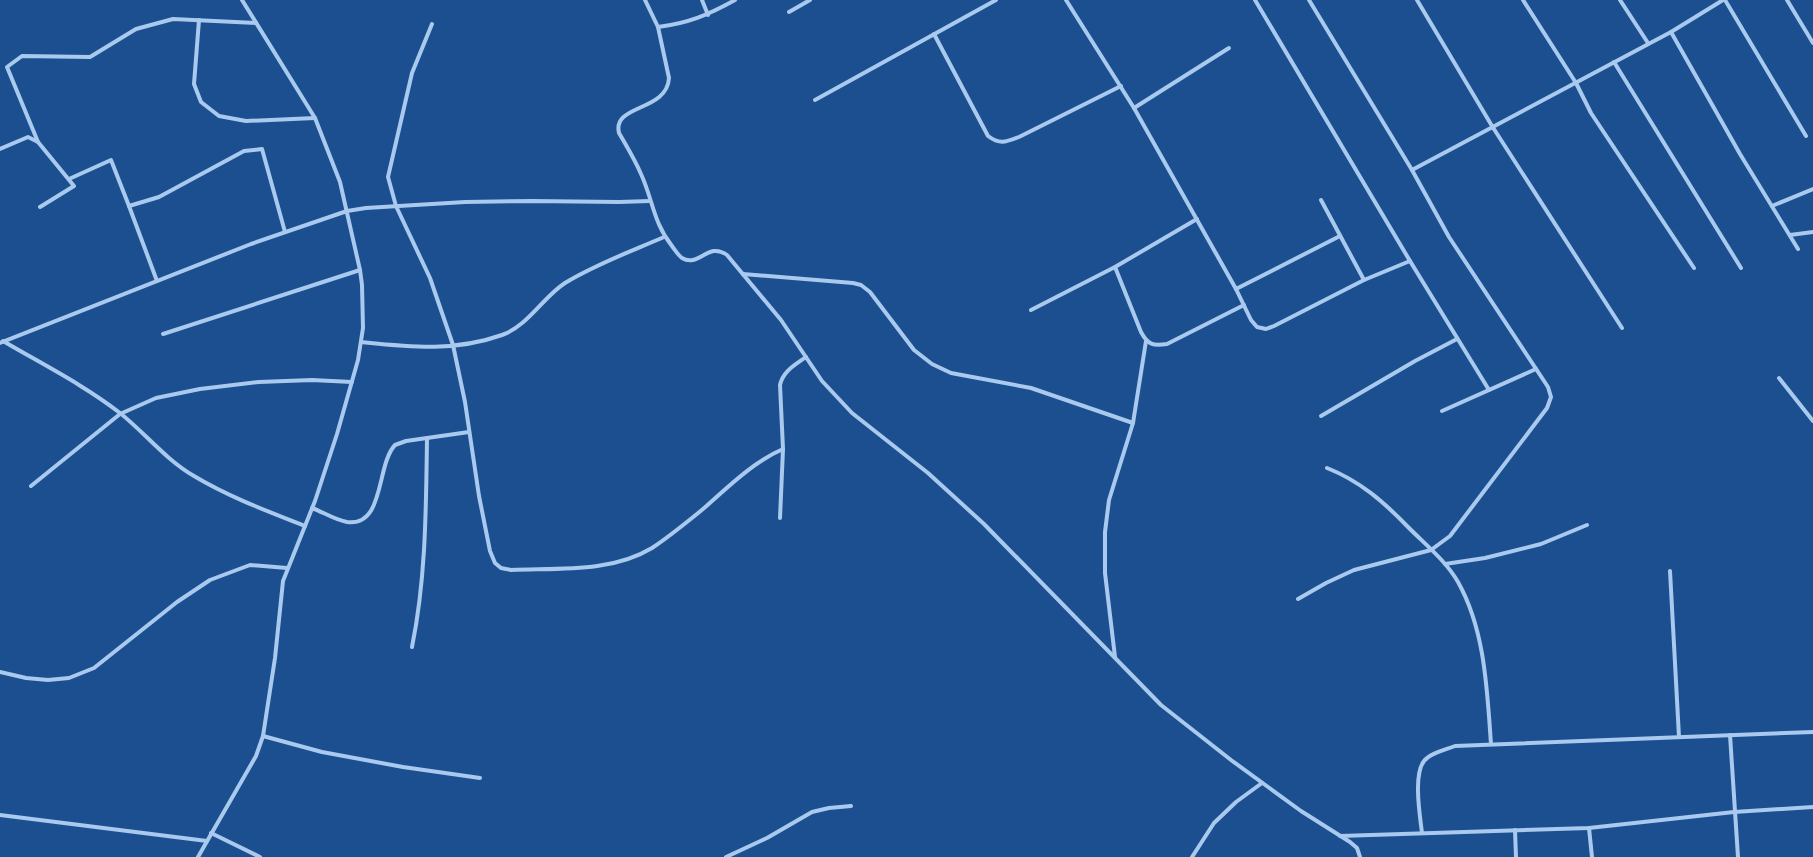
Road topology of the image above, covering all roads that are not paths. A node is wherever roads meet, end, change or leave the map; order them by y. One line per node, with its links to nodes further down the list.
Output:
1 (242, 0): 18 (street)
2 (645, 0): 20 (street)
3 (702, 0): 16 (street)
4 (735, 0): 16 (street)
5 (810, 0): 15 (street)
6 (996, 0): 22 (street)
7 (1066, 0): 28 (street)
8 (1255, 0): 53 (street)
9 (1309, 0): 36 (street)
10 (1417, 0): 32 (street)
11 (1523, 0): 27 (street)
12 (1620, 0): 23 (street)
13 (1724, 0): 21 (street); 33 (street)
14 (1787, 0): 24 (street)
15 (789, 12)
16 (708, 15): 20 (street)
17 (198, 20): 18 (street); 31 (street); 34 (street)
18 (256, 23): 31 (street)
19 (432, 24): 42 (street)
20 (658, 27): 39 (street)
21 (1671, 32): 23 (street); 43 (street)
22 (934, 34): 28 (street); 29 (street)
23 (1648, 43): 26 (street)
24 (1813, 43)
25 (1230, 48): 30 (street)
26 (1614, 62): 27 (street); 56 (street)
27 (1576, 83): 32 (street); 55 (street)
28 (1121, 86): 30 (street)
29 (815, 100)
30 (1134, 108): 46 (street)
31 (315, 118): 45 (street)
32 (1492, 126): 36 (street); 64 (street)
33 (1806, 136)
34 (38, 142): 35 (street); 37 (street)
35 (0, 149)
36 (1412, 170): 72 (street)
37 (69, 179): 41 (street); 44 (street)
38 (1813, 189): 43 (street)
39 (650, 200): 42 (street); 51 (street)
40 (1321, 200): 49 (street)
41 (129, 206): 47 (street); 60 (street)
42 (396, 206): 45 (street); 70 (street)
43 (1772, 206): 50 (street)
44 (40, 207)
45 (347, 211): 47 (street); 57 (street)
46 (1197, 219): 54 (street); 61 (street)
47 (285, 232): 60 (street)
48 (1813, 232): 50 (street)
49 (1340, 236): 59 (street); 61 (street)
50 (1790, 236): 52 (street)
51 (664, 237): 58 (street); 70 (street)
52 (1798, 249)
53 (1410, 261): 59 (street); 66 (street)
54 (1115, 267): 63 (street); 67 (street)
55 (1694, 268)
56 (1741, 268)
57 (360, 270): 65 (street); 69 (street)
58 (743, 274): 71 (street); 80 (street)
59 (1364, 280): 62 (street)
60 (157, 281): 68 (street)
61 (1236, 289): 62 (street)
62 (1244, 305): 67 (street)
63 (1030, 310)
64 (1622, 328)
65 (163, 334)
66 (1457, 339): 75 (street); 78 (street)
67 (1146, 341): 80 (street)
68 (2, 342): 77 (street)
69 (361, 342): 70 (street); 74 (street)
70 (453, 345): 81 (street)
71 (806, 357): 83 (street); 96 (street)
72 (1536, 369): 75 (street); 90 (street)
73 (1779, 378): 79 (street)
74 (352, 382): 77 (street); 86 (street)
75 (1489, 390): 76 (street)
76 (1442, 411)
77 (120, 414): 85 (street); 89 (street)
78 (1321, 416)
79 (1813, 421)
80 (1133, 423): 96 (street)
81 (469, 432): 82 (street); 83 (street)
82 (427, 438): 86 (street); 95 (street)
83 (783, 449): 87 (street)
84 (1327, 468): 90 (street)
85 (31, 486)
86 (312, 508): 89 (street)
87 (780, 518)
88 (1587, 525): 91 (street)
89 (305, 526): 92 (street)
90 (1431, 550): 91 (street); 94 (street)
91 (1445, 564): 102 (street)
92 (287, 568): 97 (street); 100 (street)
93 (1670, 571): 101 (street)
94 (1298, 599)
95 (412, 647)
96 (1116, 658): 104 (street)
97 (0, 672)
98 (1813, 732): 99 (street)
99 (1730, 735): 101 (street); 107 (street)
100 (263, 736): 103 (street); 111 (street)
101 (1679, 737): 102 (street)
102 (1491, 744): 112 (street)
103 (480, 778)
104 (1262, 783): 113 (street); 118 (street)
105 (851, 806): 117 (street)
106 (1813, 807): 107 (street)
107 (1734, 812): 109 (street); 122 (street)
108 (0, 815): 114 (street)
109 (1589, 828): 110 (street); 121 (street)
110 (1515, 830): 112 (street); 120 (street)
111 (212, 833): 114 (street); 116 (street)
112 (1422, 833): 113 (street)
113 (1340, 836): 119 (street)
114 (207, 842): 115 (street)
115 (198, 857)
116 (260, 857)
117 (726, 857)
118 (1192, 857)
119 (1360, 857)
120 (1516, 857)
121 (1592, 857)
122 (1738, 857)

